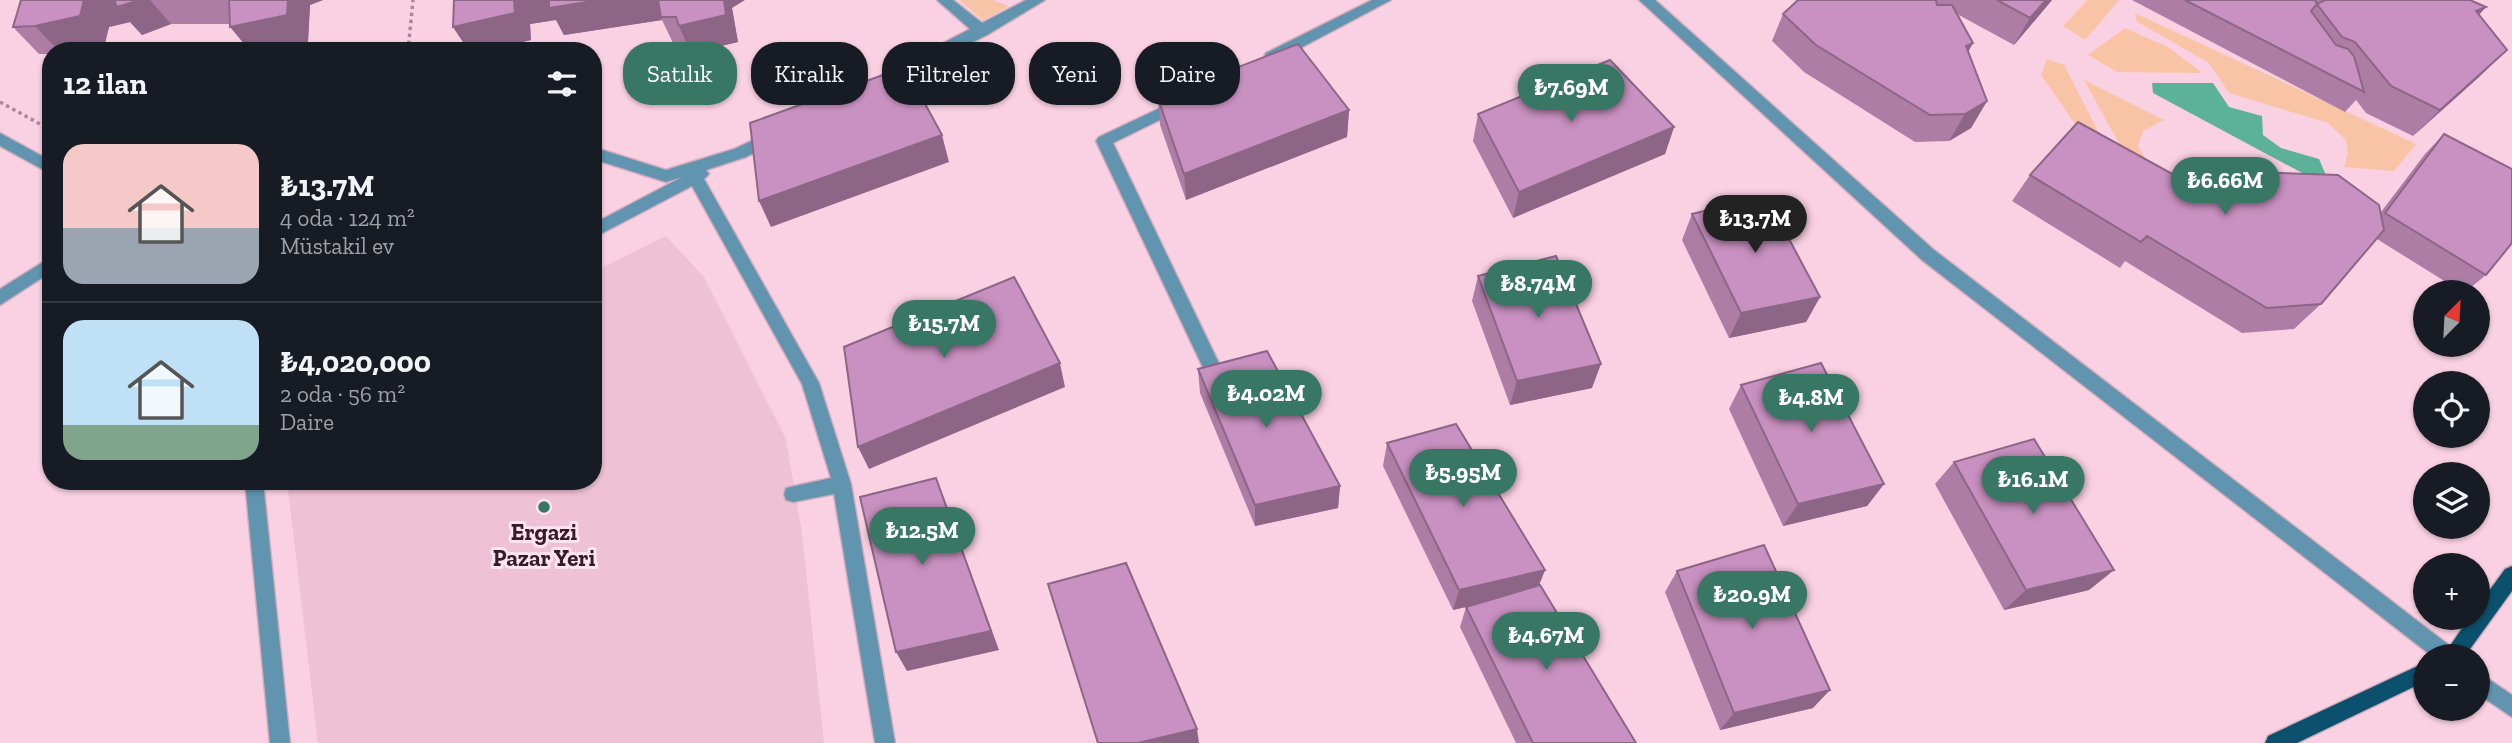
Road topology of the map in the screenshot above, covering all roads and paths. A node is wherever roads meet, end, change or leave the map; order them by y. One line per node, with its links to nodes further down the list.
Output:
1 (413, 0): 7 (path)
2 (944, 0): 6 (street)
3 (1038, 0): 6 (street)
4 (1384, 0): 8 (street)
5 (1646, 0): 27 (street)
6 (982, 31): 9 (street)
7 (409, 42)
8 (1262, 61)
9 (873, 86)
10 (0, 102): 12 (path)
11 (1175, 105): 22 (street)
12 (42, 125)
13 (788, 129): 15 (street)
14 (0, 139): 17 (street)
15 (740, 153): 16 (street); 18 (street)
16 (602, 156)
17 (42, 163)
18 (695, 177): 19 (street); 23 (street)
19 (602, 227)
20 (42, 269): 21 (street)
21 (0, 298)
22 (1216, 376)
23 (842, 484): 25 (street); 33 (street)
24 (255, 490): 32 (street)
25 (793, 494)
26 (2512, 575): 28 (main road)
27 (2431, 644)
28 (2462, 644)
29 (2413, 677): 34 (main road)
30 (2490, 691): 31 (street)
31 (2512, 707)
32 (280, 743)
33 (886, 743)
34 (2275, 743)

